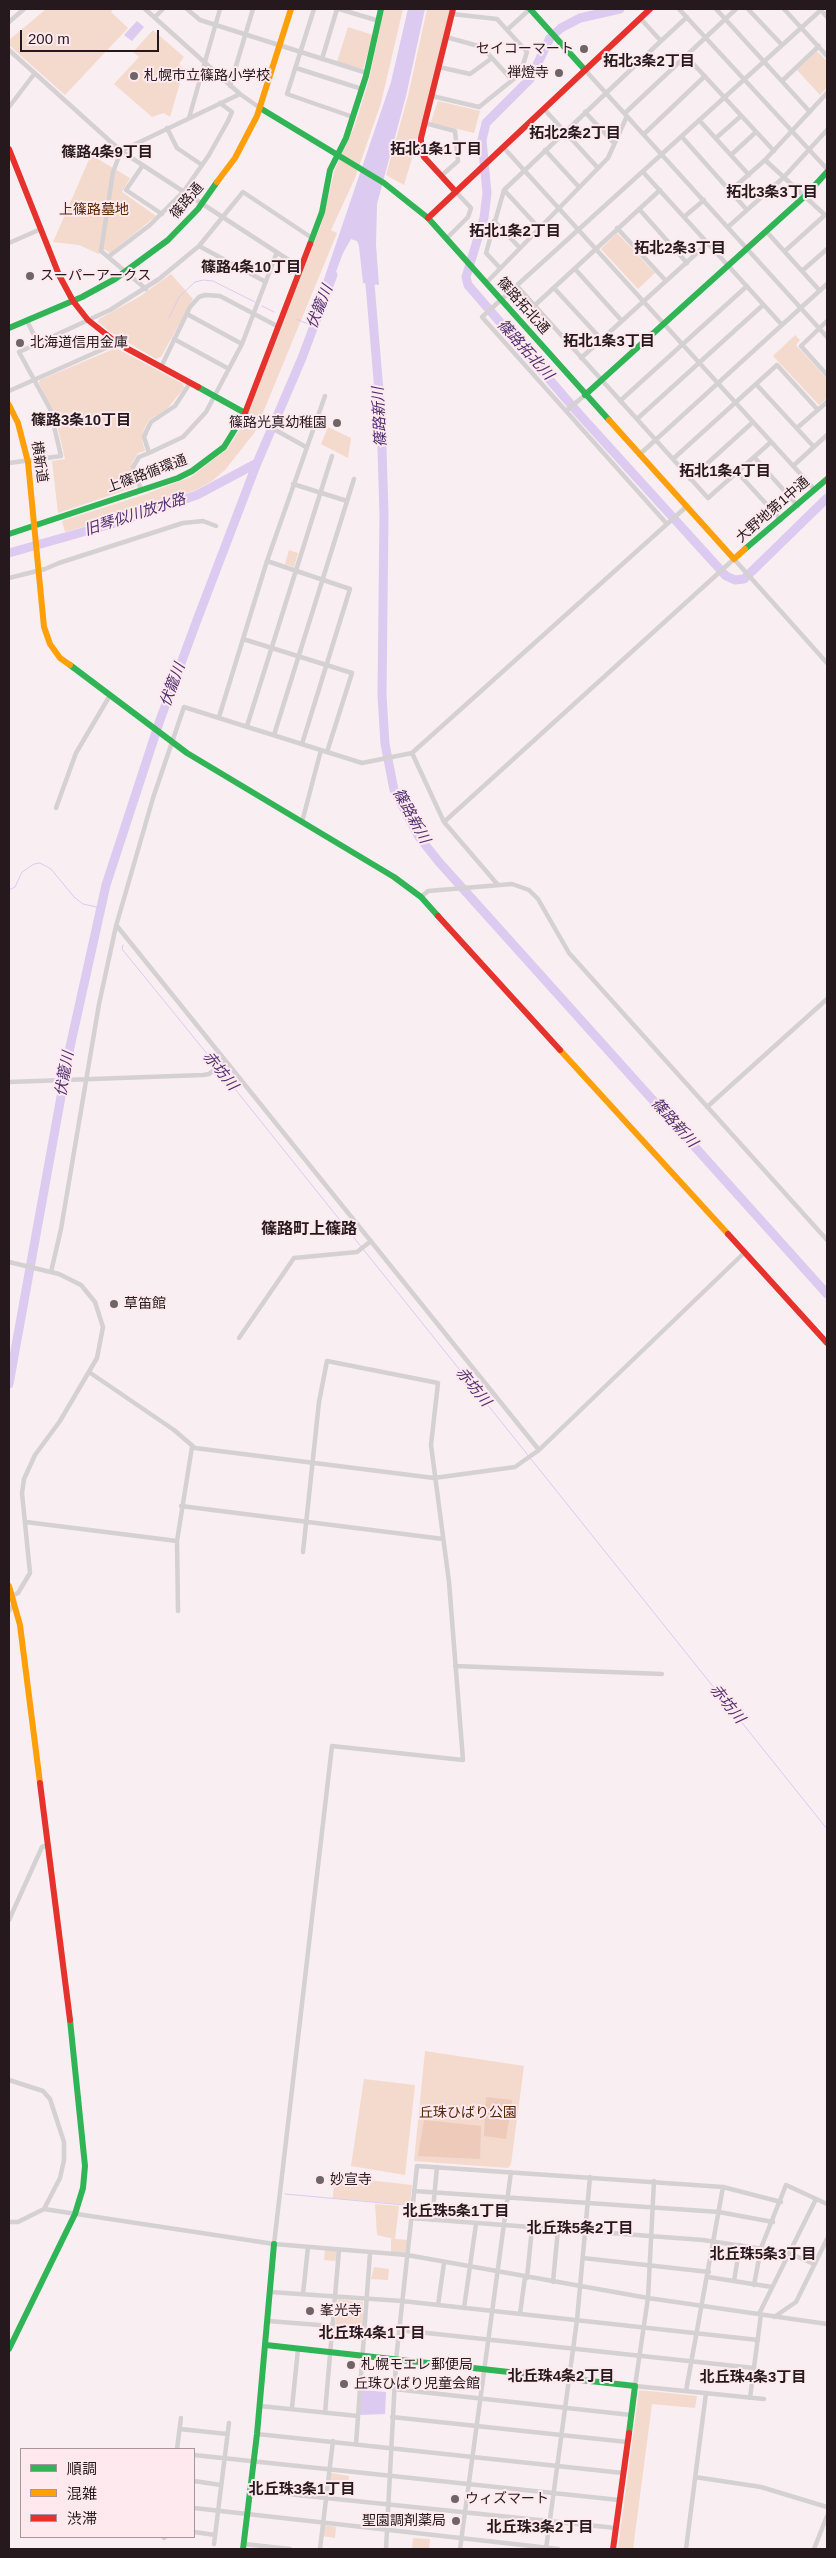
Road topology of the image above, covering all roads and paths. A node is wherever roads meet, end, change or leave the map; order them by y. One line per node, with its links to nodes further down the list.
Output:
1 (24, 9): 26 (street)
2 (145, 9): 20 (street)
3 (163, 9): 20 (street)
4 (187, 9): 27 (street)
5 (220, 9): 27 (street)
6 (253, 9): 30 (street)
7 (291, 9): 35 (street, 篠路通)
8 (314, 9): 38 (street)
9 (338, 9): 25 (street); 42 (street)
10 (381, 9): 25 (street, 上篠路循環通)
11 (530, 9): 29 (street); 47 (street)
12 (650, 9): 23 (street)
13 (679, 9): 21 (street)
14 (716, 9): 24 (street)
15 (736, 9): 24 (street)
16 (748, 9): 34 (street)
17 (784, 9): 28 (street)
18 (821, 9): 22 (street); 28 (street)
19 (452, 11): 29 (street); 31 (street)
20 (155, 17): 44 (street)
21 (687, 17): 32 (street); 33 (street)
22 (827, 17)
23 (640, 18): 33 (street); 47 (street)
24 (725, 19): 32 (street); 43 (street)
25 (379, 21): 49 (street, 上篠路循環通)
26 (9, 22)
27 (215, 25): 30 (street); 44 (street)
28 (802, 28): 34 (street); 36 (street)
29 (507, 30): 52 (street)
30 (245, 35): 35 (street); 54 (street)
31 (446, 37): 41 (street); 45 (street)
32 (706, 37): 39 (street); 51 (street)
33 (662, 41): 56 (street)
34 (782, 45): 43 (street)
35 (280, 46): 38 (street); 63 (street, 篠路通)
36 (819, 46): 40 (street); 53 (street)
37 (9, 50): 48 (street)
38 (301, 52): 42 (street); 46 (street)
39 (686, 56): 50 (street); 67 (street)
40 (827, 56)
41 (492, 58): 45 (street); 52 (street)
42 (322, 59): 49 (street)
43 (764, 61): 51 (street); 53 (street)
44 (204, 62): 54 (street); 70 (street)
45 (439, 67): 59 (street)
46 (296, 68): 55 (street); 69 (street)
47 (585, 70): 56 (street); 64 (street)
48 (35, 73): 62 (street); 86 (street)
49 (367, 74): 55 (street, 上篠路循環通)
50 (705, 76): 60 (street); 78 (street)
51 (744, 79): 60 (street); 75 (street)
52 (512, 80): 59 (street)
53 (782, 81): 66 (street)
54 (230, 86): 58 (street)
55 (362, 89): 69 (street, 上篠路循環通)
56 (606, 93): 65 (street); 67 (street)
57 (827, 93): 66 (street)
58 (240, 94): 61 (street); 63 (street)
59 (432, 96): 72 (street)
60 (724, 98): 68 (street); 71 (street)
61 (220, 103): 70 (street); 93 (street)
62 (9, 108)
63 (260, 108): 90 (street, 篠路拓北通); 109 (street, 篠路通)
64 (544, 109): 76 (street); 82 (street)
65 (585, 112): 76 (street); 81 (street)
66 (810, 112): 75 (street)
67 (626, 115): 78 (street); 81 (street)
68 (741, 116): 77 (street); 80 (street)
69 (353, 117): 90 (street, 上篠路循環通)
70 (189, 118): 73 (street)
71 (699, 120): 79 (street); 80 (street)
72 (425, 124): 99 (street); 99 (street)
73 (167, 128): 86 (street); 93 (street)
74 (827, 130): 85 (street)
75 (792, 131): 85 (street); 87 (street)
76 (565, 132): 84 (street); 94 (street)
77 (756, 132): 87 (street); 89 (street)
78 (644, 134): 88 (street)
79 (682, 137): 88 (street); 105 (street)
80 (716, 138): 89 (street)
81 (614, 143): 94 (street)
82 (503, 147): 95 (street); 106 (street)
83 (9, 148): 121 (street)
84 (545, 150): 95 (street); 101 (street)
85 (809, 150): 96 (street); 100 (street)
86 (121, 151): 92 (street); 135 (street)
87 (774, 151): 91 (street)
88 (662, 154): 97 (street); 108 (street)
89 (731, 155): 98 (street)
90 (338, 156): 116 (street, 篠路拓北通); 124 (street, 上篠路循環通)
91 (765, 160): 98 (street); 100 (street)
92 (142, 165): 104 (street); 113 (street)
93 (202, 165): 104 (street)
94 (598, 168): 101 (street)
95 (524, 170): 102 (street); 110 (street)
96 (827, 171): 107 (street)
97 (643, 172): 103 (street); 122 (street)
98 (749, 175): 105 (street)
99 (441, 176): 106 (street)
100 (784, 177): 107 (street); 112 (street)
101 (579, 187): 110 (street)
102 (504, 190): 117 (street); 119 (street)
103 (660, 190): 111 (street); 115 (street)
104 (184, 191): 109 (street); 113 (street)
105 (730, 191): 112 (street)
106 (456, 192): 116 (street); 125 (street)
107 (805, 196): 123 (street); 133 (street)
108 (704, 200): 115 (street); 118 (street)
109 (203, 204): 114 (street); 142 (street, 篠路通)
110 (559, 208): 119 (street); 122 (street)
111 (639, 209): 120 (street); 136 (street)
112 (746, 210): 118 (street)
113 (162, 214): 135 (street)
114 (224, 217): 124 (street); 128 (street); 134 (street)
115 (684, 217): 127 (street)
116 (428, 218): 125 (street, 篠路拓北通)
117 (494, 221): 129 (street); 139 (street)
118 (728, 226): 131 (street)
119 (539, 228): 129 (street)
120 (618, 228): 130 (street); 143 (street)
121 (41, 229): 126 (street); 153 (street)
122 (579, 230): 130 (street); 147 (street)
123 (766, 231): 131 (street); 133 (street)
124 (312, 238): 138 (street, 上篠路循環通)
125 (446, 239): 145 (street, 篠路拓北通)
126 (9, 243)
127 (708, 243): 136 (street); 137 (street)
128 (199, 246): 144 (street); 150 (street)
129 (520, 248): 139 (street)
130 (596, 248): 140 (street); 154 (street)
131 (747, 248): 137 (street); 157 (street)
132 (827, 249): 141 (street)
133 (785, 251): 141 (street)
134 (277, 252): 138 (street); 144 (street)
135 (108, 257): 142 (street)
136 (687, 262): 143 (street)
137 (728, 266): 148 (street); 164 (street)
138 (301, 268): 165 (street, 上篠路循環通)
139 (500, 268): 145 (street)
140 (575, 269): 149 (street); 162 (street)
141 (802, 271): 151 (street)
142 (126, 272): 150 (street); 153 (street, 篠路通)
143 (666, 281): 154 (street)
144 (266, 282): 159 (street)
145 (486, 283): 152 (street, 篠路拓北通)
146 (827, 284): 151 (street)
147 (516, 286): 152 (street); 156 (street)
148 (747, 286): 155 (street); 175 (street)
149 (554, 288): 156 (street); 171 (street)
150 (146, 289): 160 (street)
151 (820, 291): 157 (street)
152 (501, 300): 187 (street, 篠路拓北通); 194 (street)
153 (72, 301): 160 (street); 161 (street, 篠路通)
154 (644, 302): 162 (street); 164 (street)
155 (763, 305): 166 (street); 177 (street)
156 (534, 306): 176 (street)
157 (802, 308): 166 (street); 168 (street)
158 (187, 314): 159 (street); 170 (street); 174 (street)
159 (254, 314): 165 (street); 174 (street)
160 (88, 320): 172 (street); 173 (street)
161 (26, 321): 167 (street, 篠路通); 172 (street)
162 (622, 321): 171 (street)
163 (827, 321): 168 (street)
164 (664, 324): 175 (street); 182 (street)
165 (277, 326): 196 (street, 上篠路循環通)
166 (782, 326): 184 (street)
167 (9, 328)
168 (819, 328): 169 (street); 180 (street)
169 (827, 337)
170 (174, 339): 178 (street); 179 (street)
171 (602, 340): 176 (street)
172 (38, 343): 181 (street)
173 (117, 343): 178 (street); 181 (street)
174 (242, 344): 179 (street)
175 (683, 345): 177 (street); 190 (street)
176 (581, 358): 182 (street)
177 (700, 363): 184 (street); 197 (street)
178 (161, 367): 183 (street)
179 (229, 370): 189 (street)
180 (827, 375)
181 (34, 380): 186 (street); 210 (street)
182 (601, 380): 187 (street); 190 (street)
183 (190, 383): 189 (street); 205 (street)
184 (718, 383): 191 (street); 201 (street)
185 (756, 384): 191 (street); 195 (street); 199 (street)
186 (9, 391)
187 (585, 395): 194 (street); 206 (street, 篠路拓北通)
188 (325, 396): 203 (street)
189 (216, 397): 196 (street); 205 (street)
190 (620, 401): 197 (street)
191 (735, 402): 198 (street); 209 (street)
192 (827, 402): 195 (street)
193 (9, 405): 210 (street, 横新道)
194 (567, 410): 225 (street)
195 (818, 410): 199 (street)
196 (245, 413): 203 (street); 218 (street, 上篠路循環通)
197 (637, 419): 201 (street)
198 (753, 422): 202 (street); 215 (street)
199 (797, 428): 204 (street)
200 (827, 435): 204 (street)
201 (655, 440): 206 (street); 209 (street)
202 (771, 442): 208 (street); 212 (street)
203 (306, 447): 217 (street)
204 (814, 447): 212 (street)
205 (149, 453): 218 (street)
206 (639, 455): 223 (street, 篠路拓北通)
207 (332, 456): 220 (street)
208 (754, 457): 213 (street); 222 (street)
209 (673, 459): 215 (street)
210 (28, 462): 211 (street); 226 (street, 横新道)
211 (9, 463)
212 (793, 466): 219 (street)
213 (737, 472): 215 (street); 224 (street)
214 (354, 479): 221 (street)
215 (690, 479)
216 (827, 479): 219 (street, 大野地第1中通)
217 (293, 484): 220 (street); 230 (street)
218 (141, 490): 226 (street, 上篠路循環通)
219 (815, 490): 222 (street, 大野地第1中通)
220 (320, 493): 221 (street); 232 (street)
221 (347, 501): 234 (street)
222 (798, 506): 224 (street, 大野地第1中通)
223 (686, 507): 225 (street); 229 (street, 篠路拓北通)
224 (781, 520): 229 (street, 大野地第1中通)
225 (668, 523): 248 (street)
226 (34, 525): 228 (street, 上篠路循環通); 231 (street, 横新道)
227 (216, 526): 231 (street)
228 (9, 534)
229 (734, 559): 238 (street); 251 (street)
230 (267, 561): 232 (street); 235 (street)
231 (38, 567): 233 (street); 240 (street, 横新道)
232 (296, 571): 234 (street); 236 (street)
233 (9, 578)
234 (322, 579): 237 (street); 239 (street)
235 (243, 639): 236 (street); 241 (street)
236 (271, 648): 237 (street); 242 (street)
237 (298, 657): 239 (street); 243 (street)
238 (827, 663)
239 (326, 665): 245 (street); 247 (street)
240 (109, 697): 244 (street, 横新道); 249 (street)
241 (220, 717): 242 (street); 244 (street)
242 (247, 726): 243 (street)
243 (274, 735): 245 (street)
244 (171, 742): 250 (street, 横新道); 254 (street)
245 (302, 744): 246 (street)
246 (321, 750): 247 (street); 250 (street)
247 (327, 752): 248 (street)
248 (412, 753): 251 (street)
249 (56, 808)
250 (302, 822): 253 (street, 横新道)
251 (444, 822): 252 (street)
252 (498, 885): 253 (street); 259 (street)
253 (421, 897): 262 (street, 横新道)
254 (116, 926): 256 (street); 257 (street)
255 (827, 999): 259 (street)
256 (226, 1061): 257 (street); 261 (street)
257 (84, 1079): 258 (street); 264 (street)
258 (9, 1082)
259 (707, 1107): 260 (street)
260 (827, 1240)
261 (369, 1242): 265 (street); 269 (street)
262 (745, 1252): 266 (street, 横新道); 269 (street)
263 (9, 1262): 264 (street)
264 (51, 1272): 267 (street)
265 (239, 1338)
266 (827, 1343)
267 (89, 1372): 268 (street); 273 (street)
268 (192, 1447): 270 (street); 272 (street)
269 (538, 1451): 271 (street)
270 (313, 1462): 271 (street); 271 (street); 274 (street)
271 (434, 1478): 275 (street)
272 (181, 1506): 274 (street); 276 (street)
273 (26, 1522): 276 (street); 279 (street)
274 (306, 1522): 275 (street); 277 (street)
275 (442, 1539): 283 (street)
276 (177, 1541): 282 (street)
277 (303, 1552)
278 (9, 1586): 279 (street)
279 (12, 1596): 280 (street)
280 (14, 1604): 281 (street); 285 (street)
281 (9, 1611)
282 (178, 1611)
283 (455, 1666): 284 (street); 316 (street)
284 (662, 1674)
285 (48, 1845): 286 (street); 303 (street)
286 (9, 1920)
287 (9, 2080): 300 (street)
288 (437, 2167): 289 (street); 293 (street); 294 (street)
289 (511, 2172): 290 (street); 295 (street)
290 (590, 2177): 291 (street); 298 (street)
291 (654, 2182): 292 (street); 301 (street)
292 (723, 2187): 297 (street); 302 (street)
293 (414, 2191): 294 (street); 304 (street)
294 (434, 2192): 295 (street); 305 (street)
295 (507, 2198): 298 (street); 309 (street)
296 (816, 2199): 297 (street); 299 (street); 322 (street)
297 (781, 2202): 307 (street)
298 (588, 2204): 301 (street); 312 (street)
299 (827, 2204)
300 (44, 2209): 303 (street); 306 (street)
301 (653, 2209): 302 (street); 313 (street)
302 (719, 2212): 307 (street); 315 (street)
303 (75, 2214): 316 (street); 361 (street)
304 (411, 2218): 305 (street); 323 (street)
305 (432, 2220): 308 (street)
306 (9, 2222)
307 (773, 2222): 319 (street)
308 (476, 2224): 309 (street); 328 (street)
309 (504, 2226): 310 (street); 329 (street)
310 (532, 2228): 311 (street); 331 (street)
311 (558, 2230): 312 (street); 333 (street)
312 (585, 2232): 313 (street); 324 (street)
313 (652, 2236): 315 (street); 327 (street)
314 (827, 2238): 326 (street)
315 (714, 2241): 317 (street); 330 (street)
316 (274, 2244): 318 (street); 337 (street)
317 (740, 2245): 319 (street); 332 (street)
318 (308, 2247): 320 (street); 338 (street)
319 (761, 2248): 322 (street); 334 (street)
320 (339, 2250): 321 (street); 339 (street)
321 (370, 2253): 323 (street); 341 (street)
322 (789, 2253): 326 (street); 336 (street)
323 (407, 2255): 325 (street); 342 (street)
324 (583, 2258): 327 (street); 335 (street)
325 (444, 2263): 328 (street); 343 (street)
326 (814, 2264): 349 (street)
327 (650, 2266): 330 (street); 340 (street)
328 (470, 2268): 329 (street); 345 (street)
329 (498, 2273): 331 (street); 346 (street)
330 (708, 2274): 332 (street); 344 (street)
331 (526, 2278): 333 (street); 347 (street)
332 (734, 2281): 334 (street)
333 (553, 2282): 335 (street)
334 (754, 2285): 336 (street)
335 (580, 2287): 340 (street); 351 (street)
336 (772, 2288): 348 (street)
337 (270, 2292): 338 (street); 350 (street)
338 (303, 2294): 339 (street)
339 (335, 2296): 341 (street); 353 (street)
340 (648, 2298): 344 (street); 354 (street)
341 (368, 2299): 342 (street); 365 (street)
342 (402, 2302): 343 (street); 355 (street)
343 (438, 2305): 345 (street)
344 (703, 2307): 348 (street); 356 (street)
345 (464, 2308): 346 (street)
346 (492, 2311): 347 (street); 357 (street)
347 (520, 2314): 351 (street)
348 (760, 2314): 349 (street); 358 (street)
349 (774, 2317): 352 (street)
350 (268, 2320): 353 (street); 359 (street)
351 (576, 2320): 354 (street); 360 (street)
352 (827, 2324)
353 (332, 2326): 363 (street)
354 (644, 2327): 356 (street); 364 (street)
355 (399, 2330): 357 (street); 366 (street)
356 (698, 2333): 358 (street); 367 (street)
357 (488, 2340): 360 (street); 369 (street)
358 (758, 2340): 368 (street)
359 (266, 2345): 362 (street); 378 (street)
360 (572, 2348): 364 (street); 370 (street)
361 (9, 2349)
362 (298, 2349): 363 (street); 379 (street)
363 (330, 2354): 365 (street); 381 (street)
364 (640, 2355): 367 (street); 371 (street)
365 (363, 2357): 366 (street); 383 (street)
366 (396, 2360): 369 (street); 372 (street)
367 (692, 2361): 368 (street); 373 (street)
368 (754, 2368): 376 (street)
369 (484, 2369): 370 (street); 375 (street)
370 (568, 2378): 371 (street); 380 (street)
371 (635, 2386): 373 (street); 382 (street)
372 (394, 2389): 375 (street); 384 (street)
373 (686, 2391): 374 (street)
374 (706, 2393): 376 (street); 405 (street)
375 (480, 2398): 380 (street); 387 (street)
376 (750, 2398): 377 (street)
377 (764, 2399)
378 (260, 2406): 379 (street); 390 (street)
379 (292, 2408): 381 (street)
380 (564, 2408): 382 (street); 391 (street)
381 (325, 2412): 383 (street)
382 (631, 2415): 393 (street)
383 (358, 2416): 394 (street)
384 (392, 2417): 387 (street); 396 (street)
385 (181, 2418): 388 (street)
386 (229, 2423): 389 (street)
387 (476, 2426): 391 (street); 398 (street)
388 (180, 2429): 389 (street); 395 (street)
389 (227, 2434): 399 (street)
390 (257, 2434): 392 (street); 400 (street)
391 (560, 2435): 393 (street); 401 (street)
392 (333, 2442): 394 (street); 402 (street)
393 (627, 2442): 403 (street)
394 (356, 2444): 396 (street)
395 (177, 2448)
396 (390, 2448): 398 (street); 404 (street)
397 (195, 2456): 399 (street)
398 (472, 2456): 401 (street); 408 (street)
399 (223, 2460): 400 (street); 407 (street)
400 (252, 2463): 402 (street); 409 (street)
401 (557, 2465): 403 (street); 410 (street)
402 (329, 2471): 404 (street); 411 (street)
403 (623, 2473): 412 (street)
404 (388, 2476): 408 (street); 413 (street)
405 (695, 2477): 414 (street); 436 (street)
406 (195, 2481): 407 (street)
407 (220, 2485): 416 (street)
408 (468, 2485): 410 (street); 417 (street)
409 (249, 2490): 411 (street); 418 (street)
410 (553, 2493): 412 (street); 420 (street)
411 (326, 2498): 413 (street); 421 (street)
412 (620, 2500): 422 (street)
413 (387, 2504): 417 (street); 423 (street)
414 (827, 2507)
415 (195, 2508): 416 (street)
416 (218, 2512): 418 (street); 425 (street)
417 (465, 2513): 420 (street); 426 (street)
418 (247, 2515): 421 (street); 428 (street)
419 (827, 2516): 437 (street)
420 (549, 2520): 422 (street); 433 (street)
421 (323, 2523): 423 (street); 430 (street)
422 (616, 2528): 435 (street)
423 (386, 2531): 426 (street); 431 (street)
424 (195, 2532): 425 (street)
425 (215, 2535): 427 (street)
426 (461, 2539): 432 (street); 433 (street)
427 (214, 2544)
428 (243, 2546): 429 (street)
429 (290, 2549)
430 (320, 2549)
431 (386, 2549)
432 (460, 2549)
433 (546, 2549): 434 (street)
434 (558, 2549)
435 (613, 2549)
436 (686, 2549)
437 (814, 2549)

